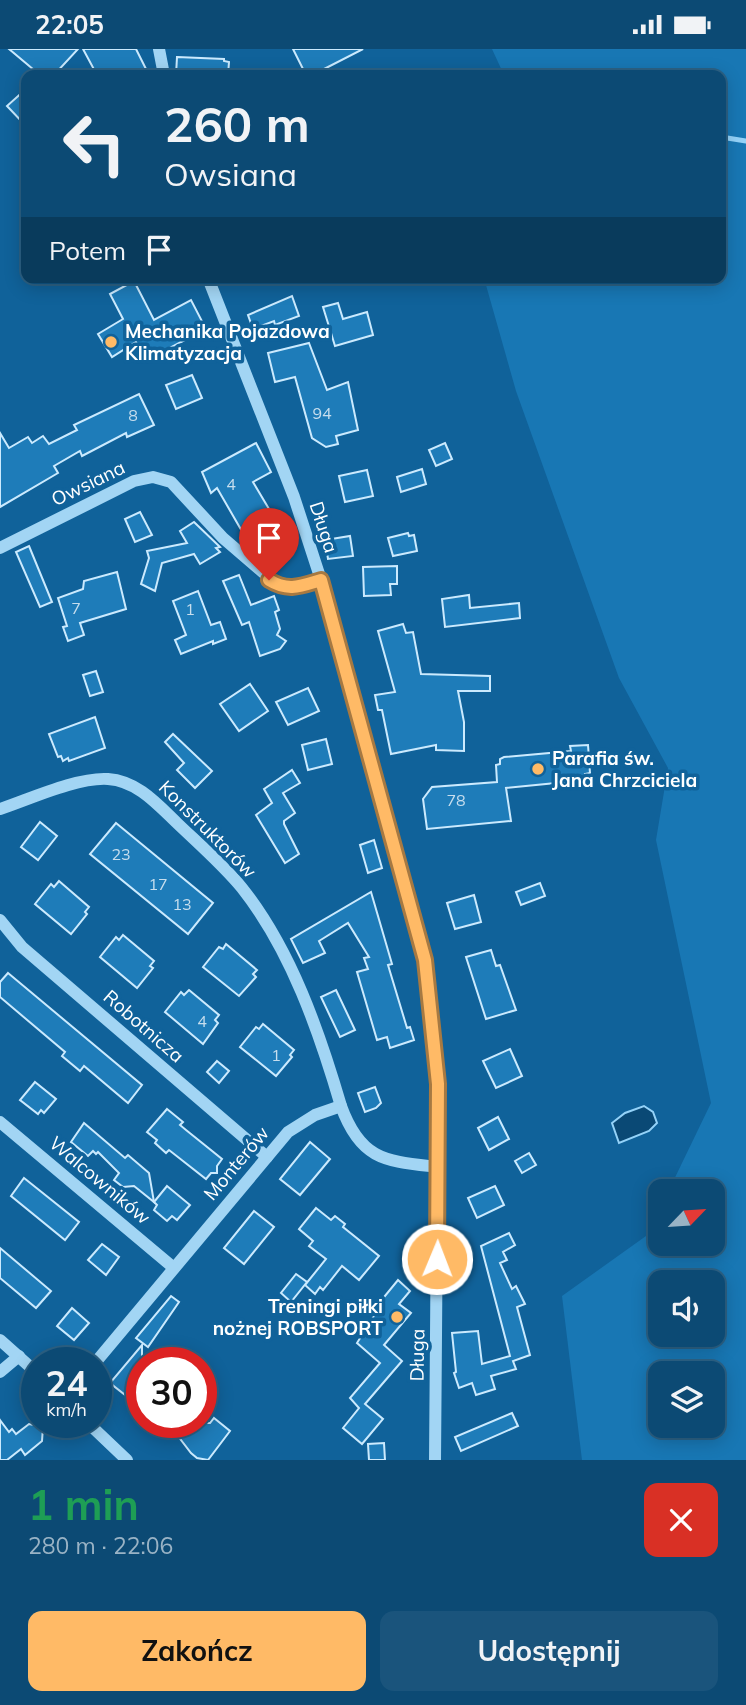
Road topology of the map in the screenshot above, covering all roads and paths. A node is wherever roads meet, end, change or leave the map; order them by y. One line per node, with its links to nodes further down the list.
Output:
1 (159, 49): 2 (street)
2 (163, 70)
3 (210, 284): 5 (street, Długa)
4 (0, 548): 5 (street, Owsiana)
5 (321, 580): 11 (street, Długa)
6 (0, 809): 8 (street, Konstruktorów)
7 (0, 920): 10 (street, Robotnicza)
8 (341, 1106): 10 (street, Monterów); 11 (street)
9 (0, 1122): 12 (street, Walcowników)
10 (267, 1157): 12 (street, Monterów)
11 (438, 1167): 19 (street, Długa)
12 (174, 1268): 14 (street, Monterów)
13 (0, 1340): 15 (street)
14 (108, 1347)
15 (19, 1356): 16 (street)
16 (0, 1372)
17 (104, 1438): 18 (street)
18 (127, 1460)
19 (435, 1460)

